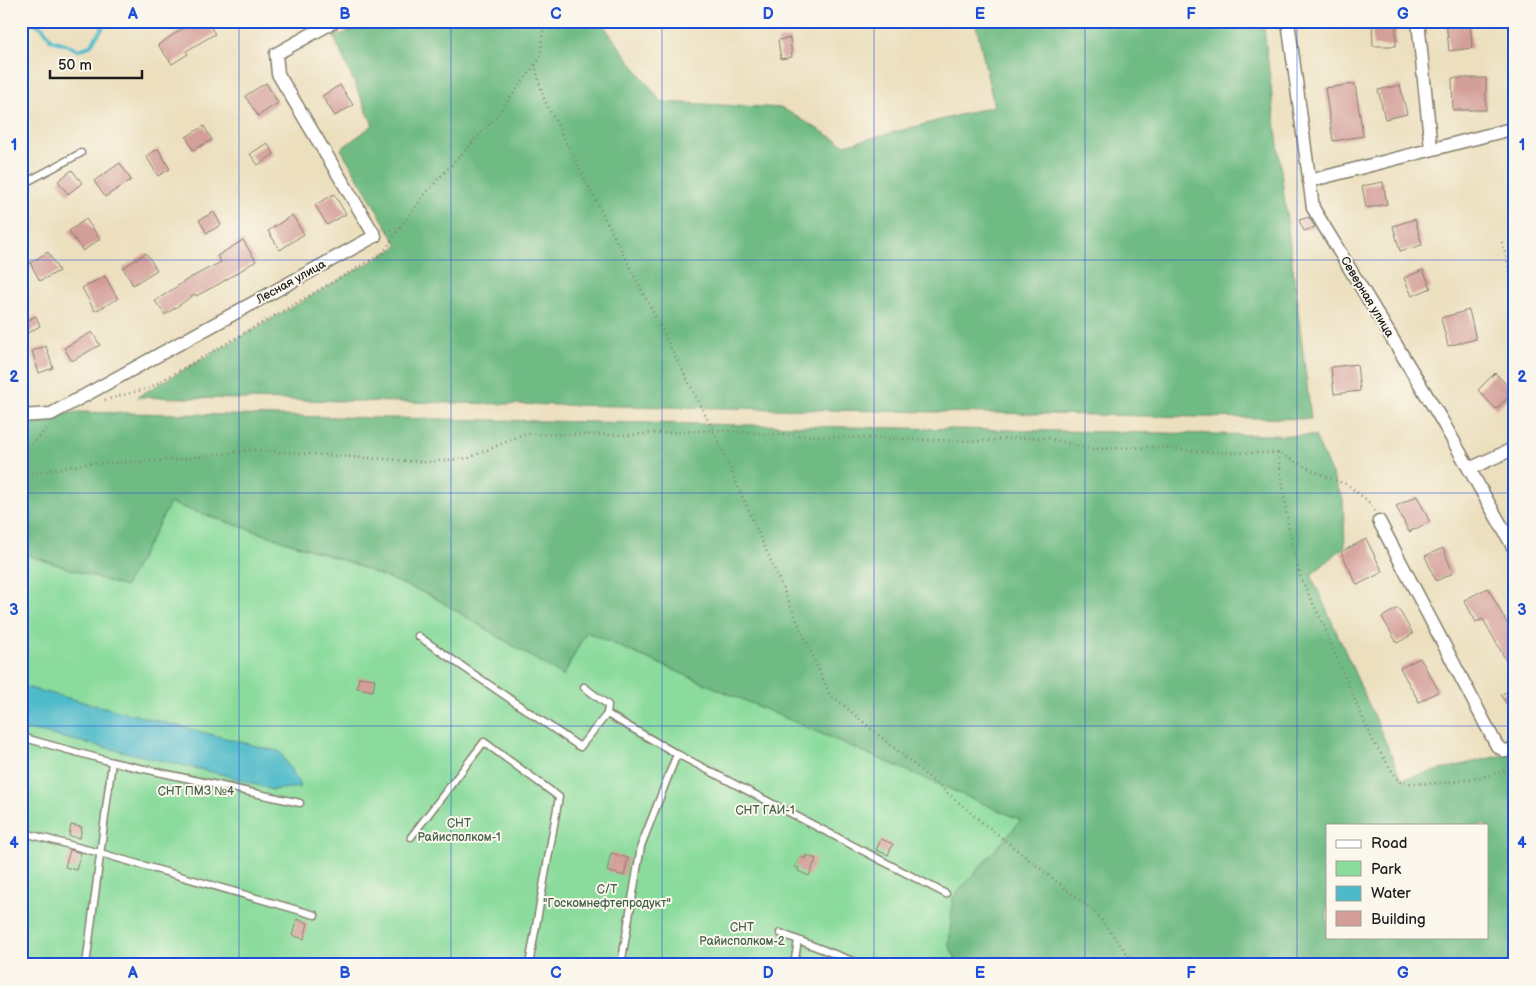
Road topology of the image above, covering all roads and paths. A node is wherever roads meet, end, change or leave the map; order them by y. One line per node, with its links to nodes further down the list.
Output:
1 (335, 21): 12 (street)
2 (544, 21): 5 (path)
3 (1288, 21): 9 (street, Северная улица)
4 (1418, 21): 7 (street)
5 (534, 65): 11 (path); 18 (path)
6 (1515, 128): 7 (street)
7 (1431, 149): 9 (street)
8 (81, 152): 10 (lane)
9 (1309, 181): 22 (street, Северная улица)
10 (21, 185)
11 (400, 227): 12 (path); 15 (path)
12 (375, 236): 16 (street, Лесная улица)
13 (1502, 242): 14 (path)
14 (1515, 290)
15 (101, 400)
16 (21, 416)
17 (51, 423): 21 (path)
18 (713, 430): 20 (path); 23 (path); 49 (path)
19 (1515, 448): 22 (street)
20 (1278, 453): 24 (path); 33 (path)
21 (21, 454)
22 (1469, 469): 25 (street, Северная улица)
23 (21, 475)
24 (1379, 521): 30 (street)
25 (1515, 550)
26 (418, 636): 28 (lane)
27 (584, 687): 28 (lane)
28 (607, 714): 31 (lane)
29 (21, 737): 32 (lane)
30 (1515, 750)
31 (677, 754): 38 (lane); 46 (lane)
32 (112, 762): 34 (lane); 37 (lane)
33 (1515, 766)
34 (300, 802)
35 (21, 832): 37 (lane)
36 (411, 837): 45 (lane)
37 (100, 853): 39 (lane); 43 (lane)
38 (946, 894)
39 (314, 915)
40 (780, 934): 41 (lane)
41 (798, 940): 47 (lane); 48 (lane)
42 (462, 962): 44 (lane)
43 (86, 965)
44 (475, 965)
45 (529, 965)
46 (621, 965)
47 (794, 965)
48 (866, 965)
49 (1136, 965)

